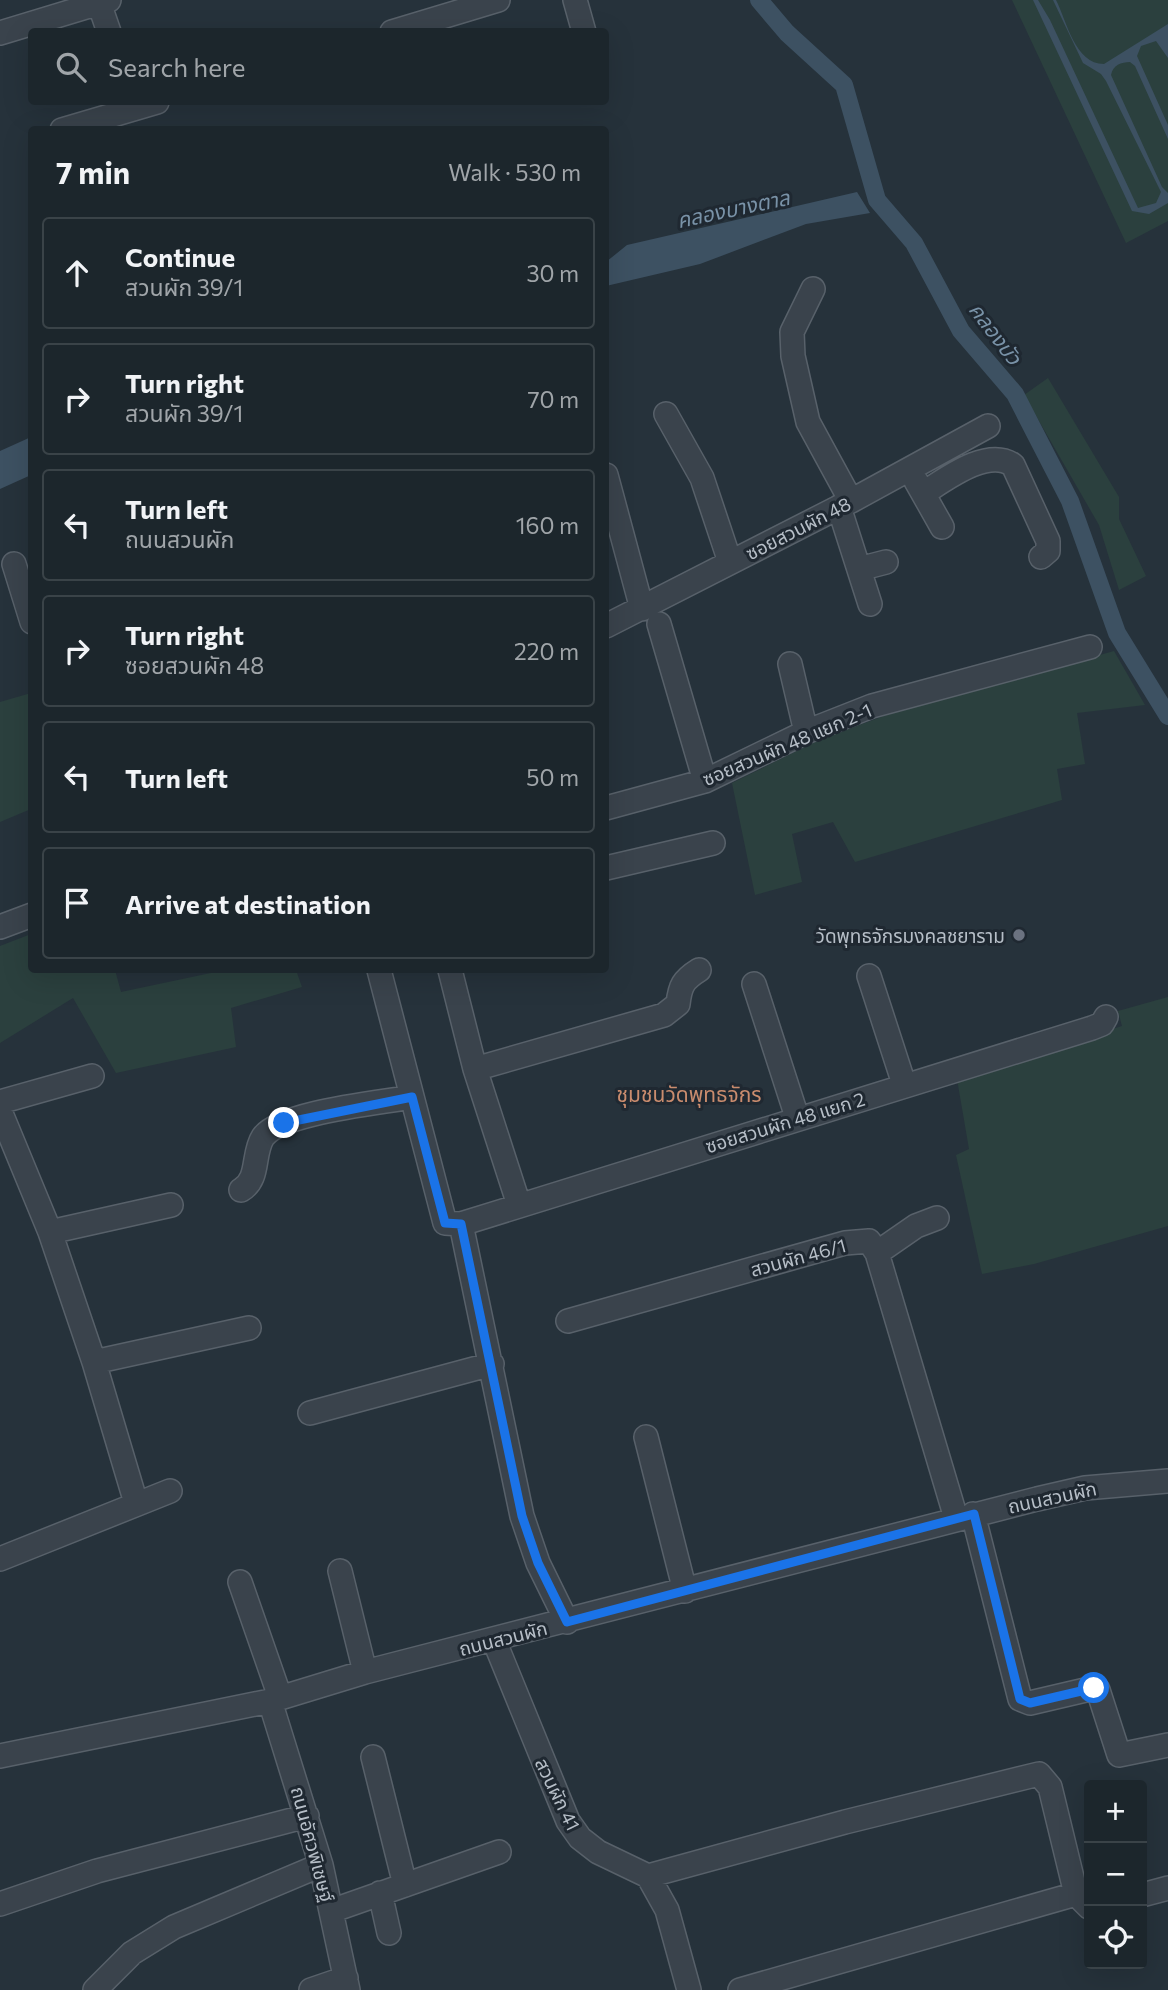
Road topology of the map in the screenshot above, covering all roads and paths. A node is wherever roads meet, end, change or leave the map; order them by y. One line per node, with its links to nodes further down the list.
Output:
1 (499, 0): 5 (street)
2 (575, 0): 6 (street)
3 (102, 1): 4 (street); 7 (street)
4 (108, 28)
5 (406, 28)
6 (583, 28)
7 (0, 33)
8 (133, 105): 9 (street)
9 (73, 126)
10 (813, 289): 16 (street)
11 (666, 414): 19 (street)
12 (988, 426): 13 (street, ซอยสวนผัก 48)
13 (908, 470): 15 (street); 16 (street, ซอยสวนผัก 48)
14 (609, 484): 25 (street)
15 (924, 493): 17 (street); 18 (street)
16 (845, 504): 19 (street, ซอยสวนผัก 48); 22 (street)
17 (942, 527)
18 (1041, 558)
19 (730, 562): 25 (street, ซอยสวนผัก 48)
20 (886, 562): 22 (street)
21 (14, 564): 24 (street)
22 (859, 569): 23 (street)
23 (870, 604)
24 (28, 609)
25 (651, 617): 26 (street, ซอยสวนผัก 48); 30 (street)
26 (609, 625)
27 (1090, 647): 29 (street, ซอยสวนผัก 48 แยก 2-1)
28 (790, 664): 29 (street)
29 (806, 732): 30 (street, ซอยสวนผัก 48 แยก 2-1)
30 (705, 781): 31 (street, ซอยสวนผัก 48 แยก 2-1)
31 (609, 807)
32 (713, 843): 33 (street)
33 (609, 863)
34 (28, 916): 35 (street)
35 (0, 927)
36 (699, 970): 42 (street)
37 (380, 973): 45 (street)
38 (451, 973): 42 (street)
39 (869, 976): 44 (street)
40 (754, 984): 48 (street)
41 (1105, 1017): 44 (street, ซอยสวนผัก 48 แยก 2)
42 (475, 1069): 51 (street)
43 (92, 1076): 46 (street)
44 (904, 1084): 48 (street, ซอยสวนผัก 48 แยก 2)
45 (412, 1097): 49 (street); 53 (street)
46 (0, 1102)
47 (0, 1111): 54 (street)
48 (797, 1117): 51 (street, ซอยสวนผัก 48 แยก 2)
49 (241, 1190)
50 (171, 1205): 54 (street)
51 (519, 1205): 53 (street, ซอยสวนผัก 48 แยก 2)
52 (937, 1218): 55 (street)
53 (461, 1224): 59 (street)
54 (50, 1232): 58 (street)
55 (877, 1253): 56 (street, สวนผัก 46/1); 65 (street, สวนผัก 46/1)
56 (568, 1321)
57 (249, 1328): 58 (street)
58 (94, 1362): 64 (street)
59 (492, 1364): 60 (street); 70 (street)
60 (310, 1413)
61 (646, 1437): 69 (street)
62 (1168, 1481): 65 (street, ถนนสวนผัก)
63 (170, 1491): 64 (street)
64 (136, 1503): 66 (street)
65 (965, 1516): 69 (street, ถนนสวนผัก); 74 (street, สวนผัก 46/1)
66 (0, 1559)
67 (340, 1571): 72 (street)
68 (240, 1582): 73 (street, ถนนอัศวพิเชษฐ์)
69 (685, 1591): 70 (street, ถนนสวนผัก)
70 (567, 1622): 71 (street, ถนนสวนผัก)
71 (494, 1640): 72 (street, ถนนสวนผัก); 80 (street, สวนผัก 41)
72 (365, 1672): 73 (street, ถนนสวนผัก)
73 (275, 1699): 75 (street, ถนนสวนผัก); 77 (street, ถนนอัศวพิเชษฐ์)
74 (1168, 1745)
75 (0, 1756)
76 (373, 1757): 81 (street)
77 (307, 1816): 79 (street, ถนนอัศวพิเชษฐ์); 86 (street)
78 (499, 1852): 81 (street)
79 (321, 1865): 87 (street, ถนนอัศวพิเชษฐ์); 90 (street)
80 (648, 1876): 85 (street); 92 (street)
81 (405, 1885): 83 (street)
82 (1168, 1888): 84 (street)
83 (380, 1893): 87 (street); 88 (street)
84 (1147, 1894)
85 (1083, 1900): 93 (street)
86 (0, 1903)
87 (331, 1911): 89 (street, ถนนอัศวพิเชษฐ์)
88 (389, 1933)
89 (347, 1984): 91 (street)
90 (95, 1990)
91 (311, 1990)
92 (689, 1990)
93 (740, 1990)

